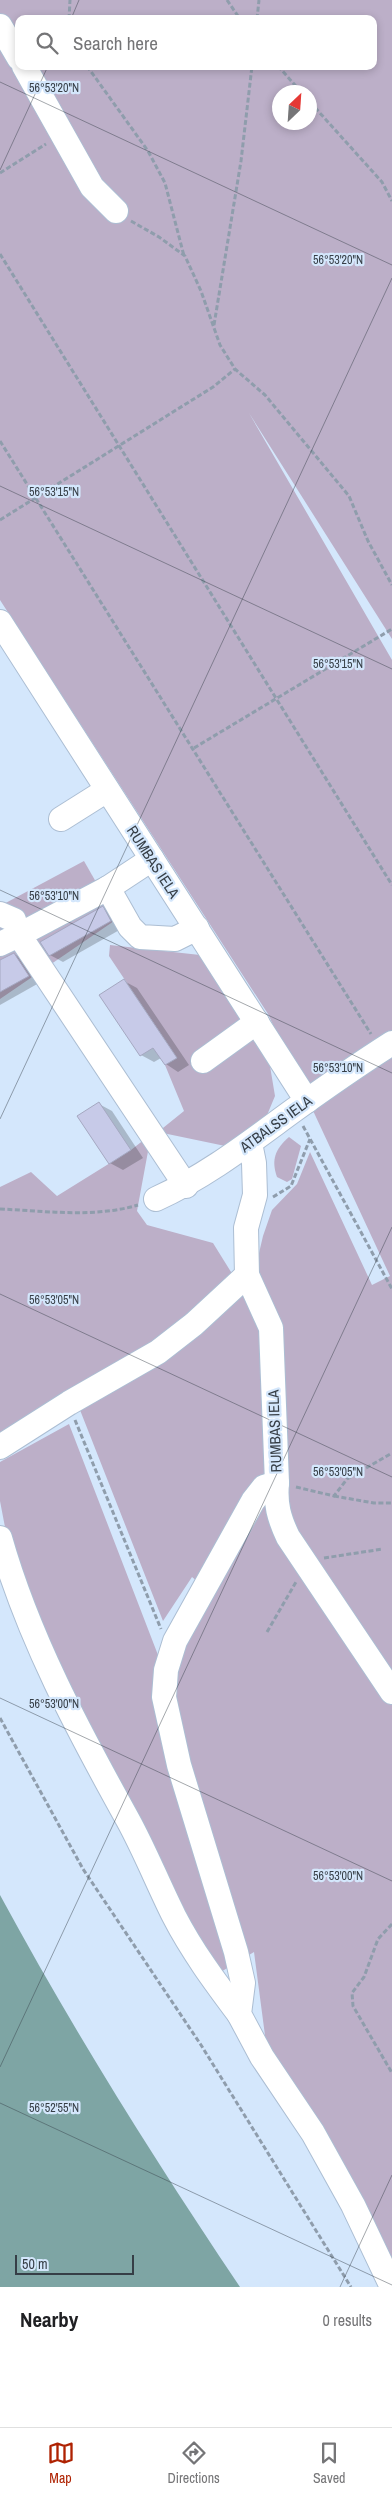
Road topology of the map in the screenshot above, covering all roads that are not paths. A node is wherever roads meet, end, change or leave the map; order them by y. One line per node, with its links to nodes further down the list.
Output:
1 (0, 26): 2 (street)
2 (15, 51)
3 (26, 70): 4 (street)
4 (116, 212)
5 (0, 622): 6 (street, RUMBAS IELA)
6 (107, 790): 7 (street); 8 (street, RUMBAS IELA)
7 (61, 819)
8 (152, 859): 9 (street); 11 (street, RUMBAS IELA)
9 (108, 888): 11 (street); 12 (street)
10 (0, 914): 12 (street)
11 (197, 928): 13 (street, RUMBAS IELA)
12 (9, 940): 18 (street)
13 (257, 1022): 15 (street); 16 (street, RUMBAS IELA)
14 (386, 1046): 16 (street, ATBALSS IELA)
15 (203, 1061)
16 (301, 1106): 17 (street, ATBALSS IELA)
17 (250, 1144): 18 (street, ATBALSS IELA); 20 (street, RUMBAS IELA)
18 (186, 1186): 19 (street, ATBALSS IELA)
19 (156, 1199)
20 (247, 1275): 21 (street); 22 (street, RUMBAS IELA)
21 (0, 1446)
22 (277, 1483): 24 (street, RUMBAS IELA); 25 (street)
23 (0, 1538): 25 (street)
24 (392, 1692)
25 (239, 2014): 26 (street)
26 (392, 2287)

